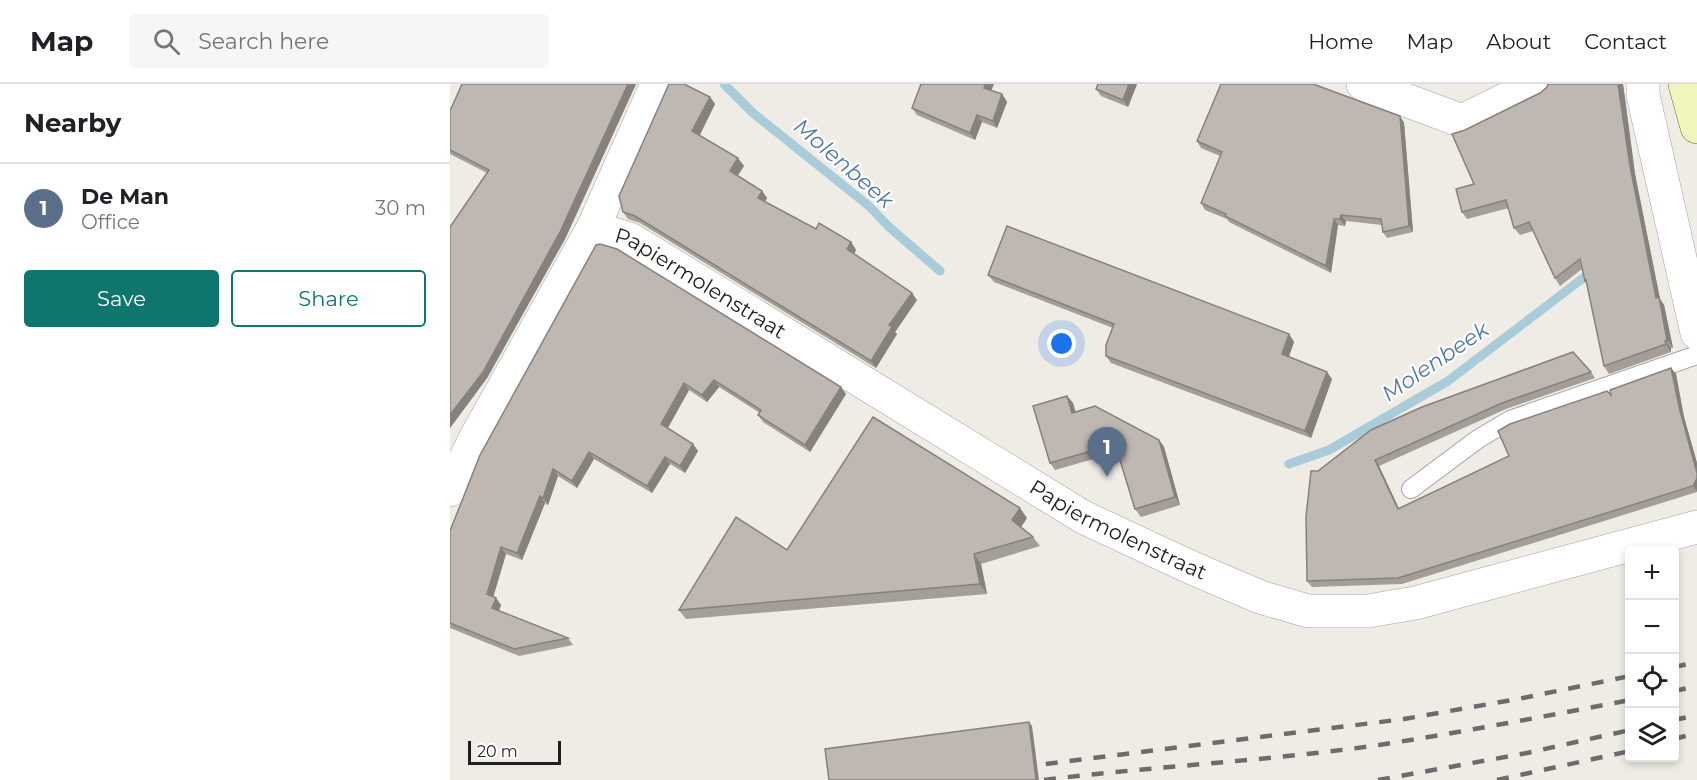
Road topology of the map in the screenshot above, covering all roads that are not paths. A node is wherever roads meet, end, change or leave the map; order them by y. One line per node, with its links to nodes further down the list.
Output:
1 (657, 84): 7 (street, Papiermolenstraat)
2 (1363, 84): 3 (street)
3 (1537, 84)
4 (1643, 84): 8 (street)
5 (1684, 84): 6 (street)
6 (1697, 128)
7 (593, 228): 11 (street, Papiermolenstraat); 12 (street, Papiermolenstraat)
8 (1697, 333)
9 (1697, 355): 10 (lane)
10 (1412, 489)
11 (450, 490)
12 (1697, 527)

